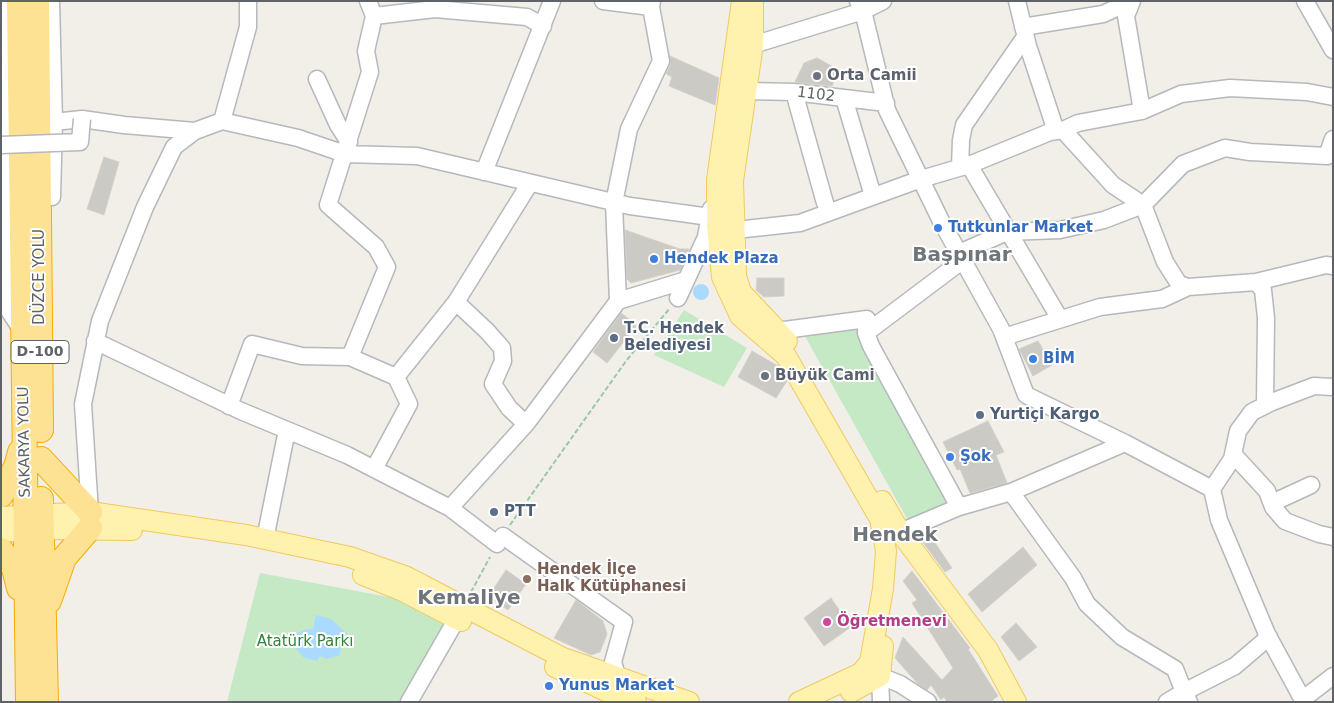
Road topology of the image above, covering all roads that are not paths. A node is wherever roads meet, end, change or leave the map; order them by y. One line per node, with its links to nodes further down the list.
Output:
1 (3, 1): 28 (street)
2 (19, 1): 64 (highway, SAKARYA YOLU / D-100)
3 (38, 1): 52 (highway, DÜZCE YOLU / D-100)
4 (51, 1): 31 (street)
5 (248, 1): 30 (street)
6 (552, 1): 17 (street)
7 (603, 1): 14 (street)
8 (742, 1): 19 (main road)
9 (753, 1): 19 (main road)
10 (883, 1): 15 (street)
11 (1017, 1): 18 (street)
12 (1132, 1): 18 (street); 27 (street)
13 (1304, 1): 20 (street)
14 (652, 4): 45 (street)
15 (861, 6): 19 (street); 26 (street)
16 (371, 8): 17 (street); 36 (street)
17 (543, 26): 39 (street)
18 (1024, 32): 32 (street); 38 (street)
19 (745, 47): 22 (main road); 41 (main road)
20 (1333, 50)
21 (317, 79): 36 (street)
22 (746, 91): 23 (street, 1102); 50 (main road)
23 (794, 92): 25 (street, 1102); 46 (street)
24 (1333, 97): 27 (street)
25 (844, 98): 26 (street); 43 (street, 1102)
26 (886, 103): 40 (street)
27 (1142, 111): 32 (street)
28 (3, 117): 48 (street)
29 (82, 119): 31 (street); 33 (street); 35 (street, bridge)
30 (222, 121): 33 (street); 36 (street)
31 (54, 122): 44 (street)
32 (1056, 131): 38 (street); 47 (street)
33 (195, 132): 66 (street)
34 (1333, 140): 37 (street)
35 (1, 145)
36 (347, 148): 39 (street); 67 (street)
37 (1330, 156): 47 (street)
38 (964, 166): 40 (street); 51 (street)
39 (484, 172): 42 (street)
40 (921, 179): 43 (street); 53 (street)
41 (717, 180): 49 (street); 87 (main road)
42 (530, 183): 45 (street); 60 (street)
43 (873, 196): 50 (street)
44 (52, 197): 52 (highway)
45 (614, 203): 49 (street); 59 (street)
46 (825, 203)
47 (1143, 205): 51 (street); 57 (street)
48 (2, 212): 64 (street)
49 (710, 217): 55 (street)
50 (736, 230): 63 (main road)
51 (1007, 232): 53 (street); 61 (street)
52 (40, 254): 77 (highway, DÜZCE YOLU / D-100)
53 (961, 257): 62 (street); 65 (street)
54 (1333, 266): 56 (street)
55 (686, 280): 58 (street); 59 (street)
56 (1256, 282): 57 (street); 70 (street)
57 (1188, 287): 61 (street)
58 (678, 298)
59 (618, 301): 72 (street)
60 (456, 302): 68 (street); 72 (street)
61 (1060, 319): 65 (street)
62 (867, 326): 63 (street); 84 (street)
63 (774, 328): 91 (main road)
64 (21, 329): 73 (highway, SAKARYA YOLU / D-100)
65 (1004, 337): 75 (street)
66 (96, 341): 71 (street); 88 (street)
67 (350, 357): 68 (street); 71 (street)
68 (396, 377): 78 (street)
69 (1333, 387): 70 (street)
70 (1265, 405): 76 (street)
71 (229, 406): 74 (street)
72 (526, 424): 85 (street)
73 (25, 428): 82 (highway); 89 (highway, SAKARYA YOLU / D-100)
74 (287, 430): 78 (street); 93 (street)
75 (1125, 443): 80 (street); 81 (street)
76 (1233, 454): 80 (street); 83 (street)
77 (41, 459): 88 (highway); 89 (highway, DÜZCE YOLU / D-100)
78 (374, 469): 85 (street)
79 (1311, 485): 83 (street)
80 (1212, 489): 97 (street)
81 (1011, 492): 84 (street); 101 (street)
82 (1, 494)
83 (1272, 503): 92 (street)
84 (959, 507): 91 (street)
85 (450, 508): 100 (street)
86 (1, 518): 89 (main road)
87 (880, 519): 91 (main road); 98 (main road)
88 (90, 520): 89 (main road); 93 (main road); 95 (main road); 96 (highway)
89 (33, 523): 90 (main road); 96 (highway, DÜZCE YOLU / D-100)
90 (1, 532)
91 (900, 532): 98 (main road); 111 (main road)
92 (1333, 537)
93 (265, 539): 95 (main road)
94 (1, 550): 96 (highway)
95 (460, 613): 100 (main road); 105 (street)
96 (35, 620): 103 (highway, D-100); 104 (highway, DÜZCE YOLU / D-100)
97 (1269, 637): 101 (street); 102 (street)
98 (870, 675): 107 (main road); 108 (main road); 109 (street); 110 (street)
99 (1333, 676): 102 (street)
100 (624, 695): 106 (main road)
101 (1187, 697): 112 (street)
102 (1304, 700)
103 (28, 702)
104 (46, 702)
105 (409, 702)
106 (689, 702)
107 (799, 702)
108 (832, 702)
109 (881, 702)
110 (928, 702)
111 (1016, 702)
112 (1167, 702)

